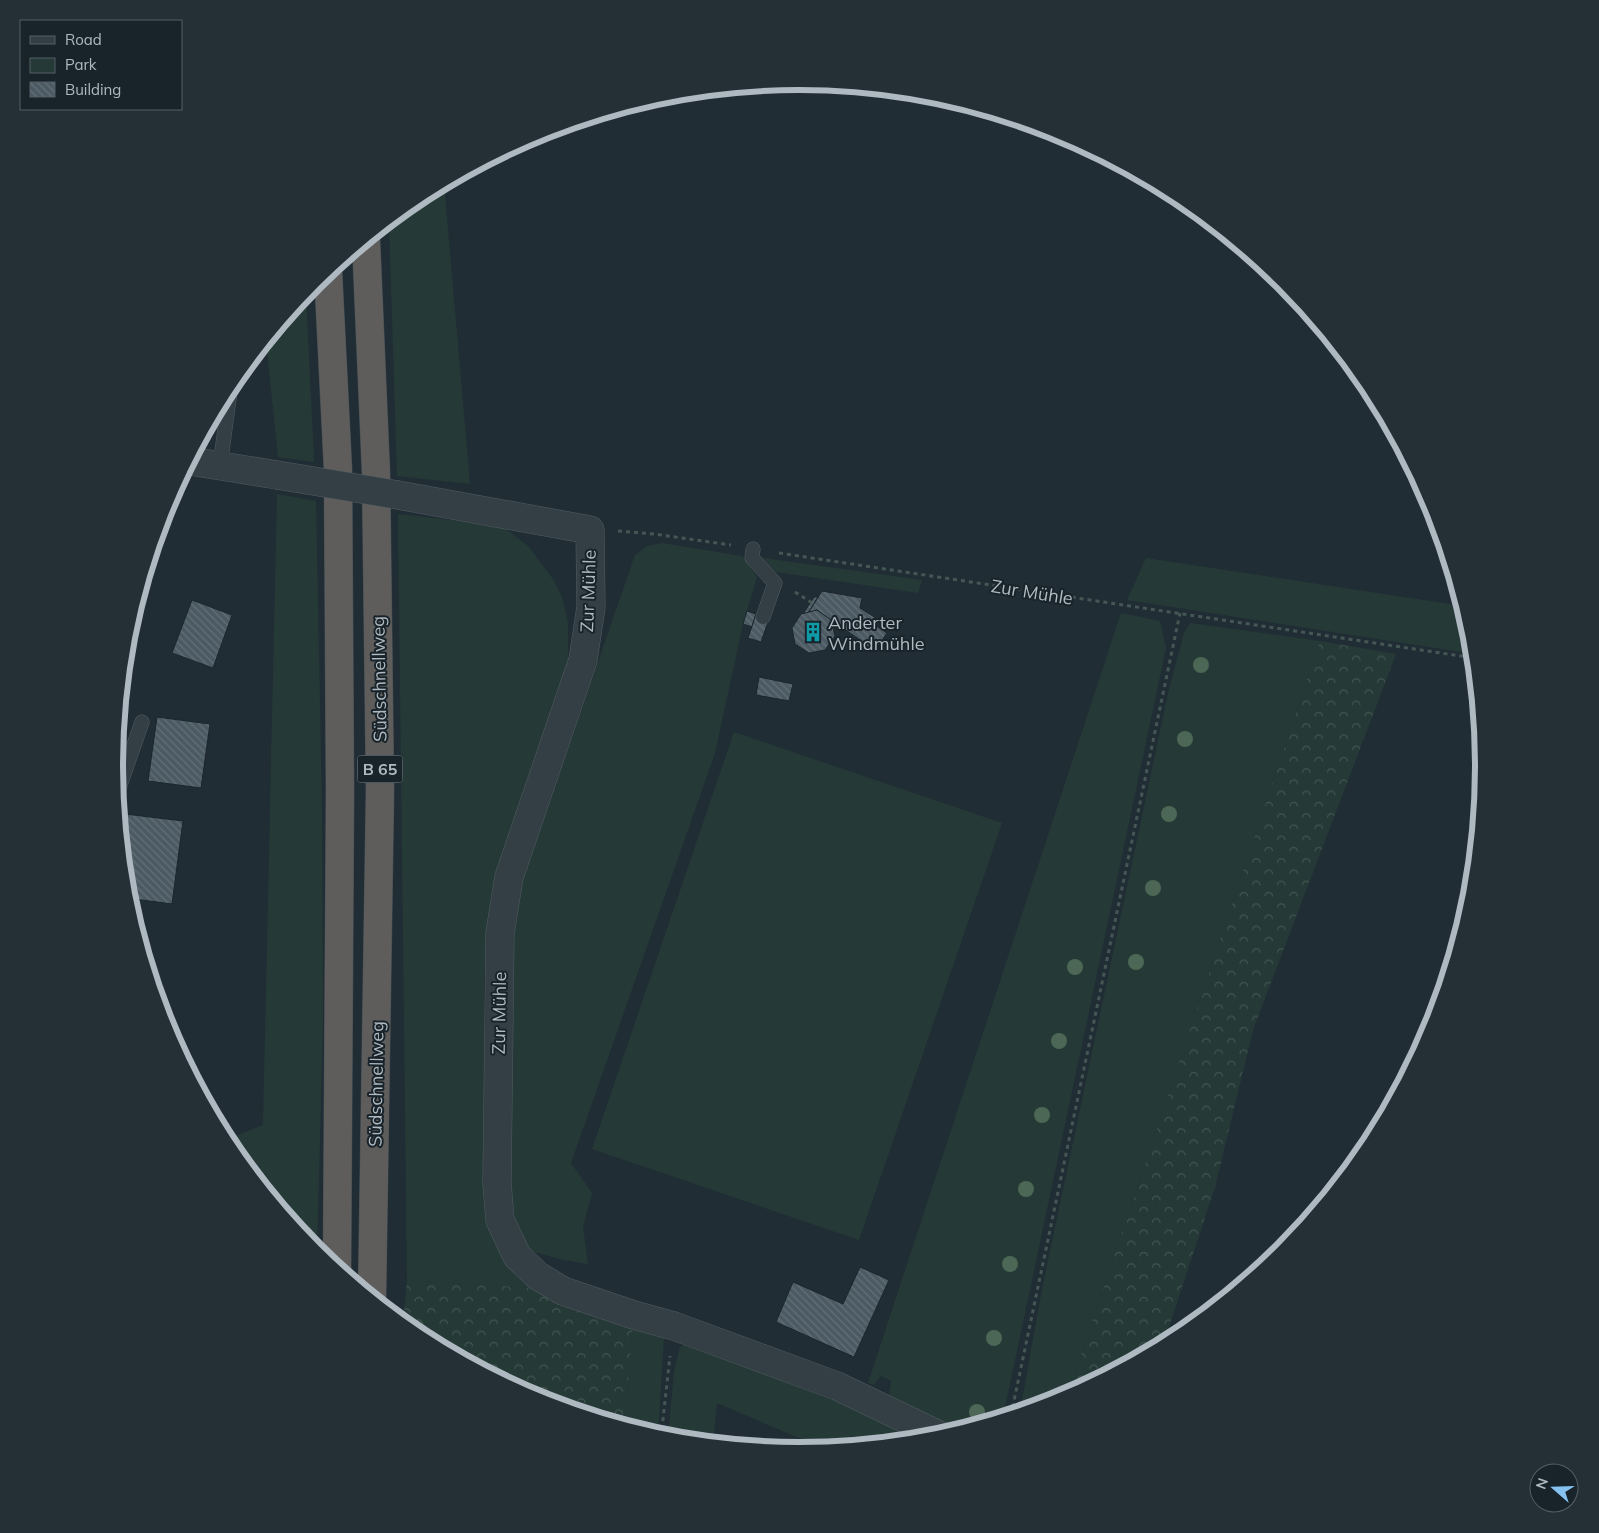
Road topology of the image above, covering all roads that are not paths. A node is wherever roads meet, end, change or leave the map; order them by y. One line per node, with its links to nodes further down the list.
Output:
1 (366, 247): 11 (highway, Südschnellweg / B 65)
2 (328, 281): 10 (highway, Südschnellweg / B 65)
3 (228, 405): 5 (lane)
4 (196, 462): 5 (street, Zur Mühle)
5 (220, 466): 12 (street, Zur Mühle, bridge)
6 (752, 549): 7 (lane)
7 (763, 617)
8 (142, 722): 9 (lane)
9 (123, 776)
10 (337, 1260)
11 (372, 1290)
12 (929, 1430)

